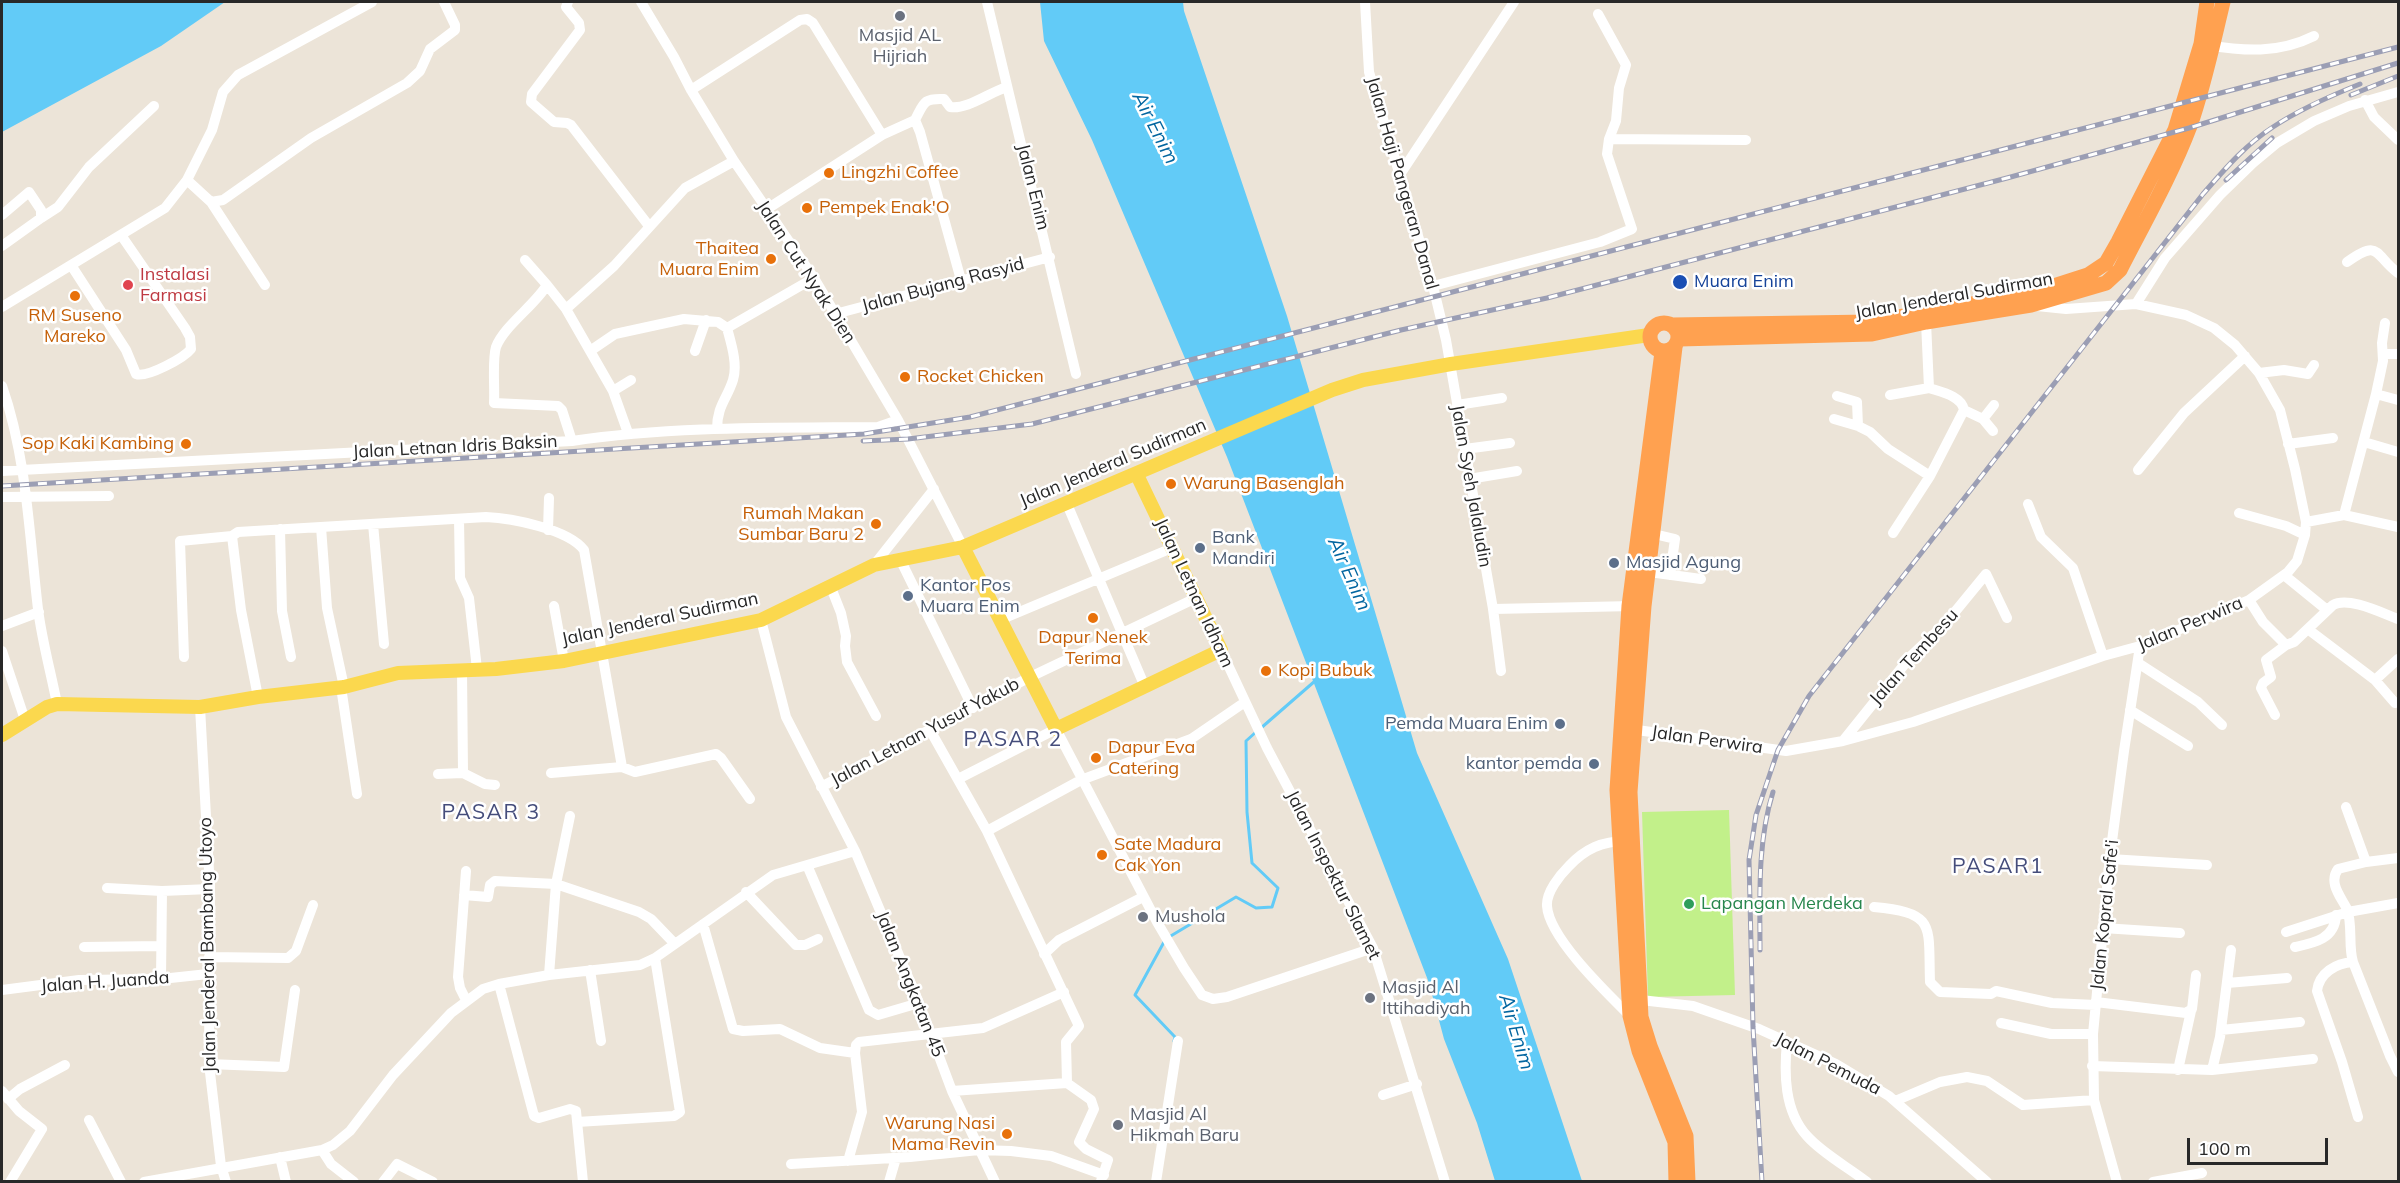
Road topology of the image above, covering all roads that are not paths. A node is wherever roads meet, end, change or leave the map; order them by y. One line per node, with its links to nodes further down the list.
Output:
1 (372, 2): 25 (street)
2 (444, 2): 26 (street)
3 (568, 2): 30 (street)
4 (641, 2): 14 (street, Jalan Cut Nyak Dien)
5 (987, 2): 13 (street, Jalan Enim)
6 (1365, 2): 24 (street, Jalan Haji Pangeran Danal)
7 (1514, 2): 24 (street)
8 (2207, 2): 12 (highway, Jalan Jenderal Sudirman)
9 (2223, 2): 12 (highway, Jalan Jenderal Sudirman)
10 (1598, 14): 20 (street)
11 (2314, 36): 12 (street)
12 (2206, 45): 43 (highway, Jalan Jenderal Sudirman)
13 (1007, 87): 18 (street); 33 (street, Jalan Enim)
14 (690, 90): 19 (street); 23 (street, Jalan Cut Nyak Dien)
15 (2398, 92): 16 (street)
16 (2365, 100): 22 (street); 44 (street)
17 (154, 106): 29 (street)
18 (915, 120): 19 (street); 39 (street)
19 (882, 135): 27 (street)
20 (1609, 139): 21 (street); 42 (street)
21 (1746, 140)
22 (2398, 140)
23 (734, 161): 27 (street, Jalan Cut Nyak Dien); 30 (street)
24 (1399, 176): 42 (street, Jalan Haji Pangeran Danal)
25 (187, 180): 26 (street); 31 (street)
26 (211, 202): 40 (street)
27 (767, 209): 38 (street, Jalan Cut Nyak Dien)
28 (2, 215): 29 (street)
29 (41, 218): 32 (street)
30 (649, 226): 46 (street)
31 (121, 235): 36 (street); 36 (street)
32 (2, 246)
33 (1050, 257): 39 (street, Jalan Bujang Rasyid); 63 (street, Jalan Enim)
34 (525, 260): 41 (street)
35 (2347, 262): 37 (street)
36 (71, 265): 45 (street)
37 (2398, 273)
38 (814, 278): 47 (street, Jalan Cut Nyak Dien); 52 (street)
39 (961, 280): 47 (street, Jalan Bujang Rasyid)
40 (264, 285)
41 (547, 285): 46 (street); 84 (street, Jalan Letnan Idris Baksin)
42 (1432, 286): 60 (street, Jalan Haji Pangeran Danal)
43 (2030, 299): 44 (street, Jalan Perwira); 49 (highway, Jalan Jenderal Sudirman); 51 (highway, Jalan Jenderal Sudirman)
44 (2136, 304): 59 (street, Jalan Perwira)
45 (2, 307)
46 (566, 309): 55 (street)
47 (835, 314): 78 (street, Jalan Cut Nyak Dien)
48 (706, 320): 52 (street); 55 (street); 56 (street)
49 (1926, 322): 54 (highway, Jalan Jenderal Sudirman); 66 (street)
50 (2385, 323): 57 (street)
51 (1672, 325): 53 (highway); 54 (highway)
52 (727, 328): 80 (street)
53 (1649, 335): 54 (highway); 60 (main road, Jalan Jenderal Sudirman)
54 (1672, 346): 114 (highway); 130 (highway)
55 (590, 351): 67 (street)
56 (695, 351)
57 (2382, 354): 58 (street); 68 (street)
58 (2398, 354)
59 (2245, 356): 62 (street, Jalan Perwira); 91 (street)
60 (1451, 364): 73 (street, Jalan Syeh Jalaludin); 94 (main road, Jalan Jenderal Sudirman)
61 (2314, 365): 62 (street)
62 (2259, 373): 87 (street, Jalan Perwira)
63 (1076, 374)
64 (631, 380): 67 (street)
65 (2, 386): 90 (street)
66 (1929, 388): 69 (street); 75 (street)
67 (614, 391): 82 (street)
68 (2376, 394): 72 (street); 85 (street)
69 (1890, 395)
70 (1837, 396): 79 (street)
71 (1502, 398): 73 (street)
72 (2398, 400)
73 (1456, 405): 88 (street, Jalan Syeh Jalaludin)
74 (1994, 405): 77 (street)
75 (1964, 410): 77 (street); 95 (street)
76 (1834, 419): 79 (street)
77 (1983, 419): 81 (street)
78 (898, 420): 80 (street); 97 (street, Jalan Cut Nyak Dien)
79 (1858, 426): 95 (street)
80 (717, 429): 82 (street)
81 (1993, 431)
82 (628, 432): 84 (street)
83 (2333, 438): 87 (street)
84 (572, 441): 90 (street, Jalan Letnan Idris Baksin)
85 (2364, 442): 89 (street); 105 (street)
86 (1510, 443): 88 (street)
87 (2288, 444): 107 (street, Jalan Perwira)
88 (1465, 449): 96 (street, Jalan Syeh Jalaludin)
89 (2398, 452)
90 (23, 470): 92 (street, Jalan Letnan Idris Baksin); 98 (street)
91 (2138, 470)
92 (2, 471)
93 (1516, 471): 96 (street)
94 (1137, 475): 102 (main road, Jalan Jenderal Sudirman); 118 (main road, Jalan Letnan Idham)
95 (1930, 476): 113 (street)
96 (1469, 480): 131 (street, Jalan Syeh Jalaludin)
97 (934, 489): 117 (street, Jalan Cut Nyak Dien); 120 (street)
98 (26, 495): 99 (street); 100 (street); 133 (street)
99 (109, 496)
100 (2, 497)
101 (549, 498): 112 (street)
102 (1067, 504): 117 (main road, Jalan Jenderal Sudirman); 125 (street)
103 (2028, 504): 147 (street)
104 (2239, 513): 115 (street)
105 (2344, 515): 107 (street); 110 (street)
106 (459, 519): 108 (street); 112 (street); 153 (street)
107 (2306, 522): 115 (street, Jalan Perwira)
108 (373, 524): 109 (street); 141 (street)
109 (321, 527): 111 (street); 158 (street)
110 (2398, 527)
111 (280, 529): 116 (street); 149 (street)
112 (548, 530): 146 (street)
113 (1893, 533)
114 (1654, 534): 121 (highway); 122 (street)
115 (2305, 535): 123 (street, Jalan Perwira)
116 (232, 536): 148 (street); 160 (street)
117 (963, 547): 119 (main road, Jalan Jenderal Sudirman); 137 (main road)
118 (1172, 549): 125 (street); 127 (main road, Jalan Letnan Idham)
119 (900, 559): 120 (main road, Jalan Jenderal Sudirman); 165 (street)
120 (874, 565): 126 (main road, Jalan Jenderal Sudirman)
121 (1649, 572): 122 (street); 130 (highway)
122 (1670, 575): 124 (street)
123 (2284, 575): 128 (street, Jalan Perwira); 132 (street)
124 (1701, 579)
125 (1099, 580): 137 (street); 140 (street)
126 (830, 585): 136 (main road, Jalan Jenderal Sudirman); 168 (street)
127 (1196, 598): 140 (street, Jalan Letnan Yusuf Yakub); 144 (main road, Jalan Letnan Idham)
128 (2249, 600): 142 (street); 143 (street, Jalan Perwira)
129 (554, 606): 151 (street)
130 (1637, 606): 131 (street); 172 (highway)
131 (1493, 609): 155 (street, Jalan Syeh Jalaludin)
132 (2327, 610): 135 (street); 139 (street)
133 (39, 612): 138 (street); 162 (street)
134 (2007, 618): 175 (street, Jalan Tembesu)
135 (2398, 619)
136 (761, 620): 146 (main road, Jalan Jenderal Sudirman); 184 (street, Jalan Angkatan 45)
137 (1000, 621): 156 (main road)
138 (2, 627)
139 (2309, 630): 142 (street); 157 (street)
140 (1123, 635): 156 (street, Jalan Letnan Yusuf Yakub); 159 (street)
141 (384, 644)
142 (2286, 645): 167 (street)
143 (2140, 646): 147 (street, Jalan Perwira); 152 (street, Jalan Kopral Safe'i)
144 (1221, 650): 159 (main road); 164 (street, Jalan Letnan Idham)
145 (2, 651): 169 (street)
146 (603, 654): 151 (main road, Jalan Jenderal Sudirman); 177 (street)
147 (2103, 656): 175 (street, Jalan Perwira)
148 (184, 657)
149 (291, 657)
150 (2398, 659): 157 (street)
151 (564, 661): 153 (main road, Jalan Jenderal Sudirman)
152 (2138, 663): 166 (street, Jalan Kopral Safe'i); 170 (street)
153 (477, 669): 154 (main road, Jalan Jenderal Sudirman)
154 (462, 670): 158 (main road, Jalan Jenderal Sudirman); 178 (street)
155 (1501, 672)
156 (1028, 678): 165 (street, Jalan Letnan Yusuf Yakub); 171 (main road)
157 (2375, 680): 161 (street)
158 (343, 687): 160 (main road, Jalan Jenderal Sudirman); 185 (street)
159 (1145, 687): 171 (main road)
160 (258, 697): 163 (main road, Jalan Jenderal Sudirman)
161 (2395, 703)
162 (57, 704): 163 (main road, Jalan Jenderal Sudirman); 169 (main road, Jalan Jenderal Sudirman)
163 (200, 707): 200 (street, Jalan Jenderal Bambang Utoyo)
164 (1248, 707): 182 (street); 219 (street, Jalan Inspektur Slamet)
165 (973, 708): 173 (street, Jalan Letnan Yusuf Yakub)
166 (2130, 710): 176 (street); 193 (street, Jalan Kopral Safe'i)
167 (2275, 715)
168 (876, 716)
169 (25, 720): 174 (main road, Jalan Jenderal Sudirman)
170 (2222, 725)
171 (1056, 729): 181 (street); 182 (street)
172 (1629, 729): 175 (street, Jalan Perwira); 190 (highway)
173 (930, 730): 181 (street); 184 (street, Jalan Letnan Yusuf Yakub)
174 (2, 735)
175 (1843, 741)
176 (2188, 746)
177 (622, 767): 179 (street); 186 (street)
178 (463, 773): 180 (street); 183 (street)
179 (551, 773)
180 (438, 774)
181 (958, 779): 189 (street)
182 (1081, 780): 189 (street); 204 (street)
183 (495, 785)
184 (821, 787): 191 (street, Jalan Angkatan 45)
185 (357, 794)
186 (750, 799)
187 (2346, 807): 194 (street)
188 (570, 816): 198 (street)
189 (987, 831): 221 (street)
190 (1626, 841): 237 (highway); 241 (highway); 241 (street)
191 (855, 850): 196 (street); 238 (street, Jalan Angkatan 45)
192 (2398, 858): 194 (street)
193 (2110, 859): 195 (street); 211 (street, Jalan Kopral Safe'i)
194 (2366, 862): 208 (street)
195 (2207, 865)
196 (807, 866): 202 (street); 238 (street)
197 (466, 871): 203 (street)
198 (556, 884): 203 (street); 215 (street); 227 (street)
199 (107, 888): 201 (street)
200 (210, 889): 201 (street); 222 (street, Jalan Jenderal Bambang Utoyo)
201 (162, 891): 216 (street)
202 (746, 892): 210 (street); 214 (street)
203 (464, 895): 236 (street)
204 (1143, 897): 219 (street); 221 (street)
205 (2398, 903): 208 (street)
206 (313, 905): 222 (street)
207 (1874, 907): 239 (street)
208 (2348, 912): 209 (street); 224 (street)
209 (2336, 915): 212 (street); 217 (street)
210 (703, 924): 215 (street); 250 (street)
211 (2103, 928): 213 (street); 239 (street, Jalan Kopral Safe'i)
212 (2286, 932)
213 (2180, 933)
214 (818, 939)
215 (675, 944): 223 (street)
216 (160, 946): 218 (street); 230 (street)
217 (2295, 946)
218 (84, 947)
219 (1373, 948): 259 (street, Jalan Inspektur Slamet)
220 (2231, 950): 231 (street)
221 (1044, 954): 235 (street)
222 (209, 957): 226 (street, Jalan Jenderal Bambang Utoyo)
223 (655, 958): 225 (street); 267 (street)
224 (2353, 962): 257 (street); 265 (street)
225 (590, 969): 227 (street); 247 (street)
226 (208, 974): 230 (street, Jalan H. Juanda); 252 (street, Jalan Jenderal Bambang Utoyo)
227 (549, 975): 232 (street)
228 (2196, 975): 240 (street)
229 (2287, 978): 231 (street)
230 (161, 979): 233 (street, Jalan H. Juanda)
231 (2227, 983): 244 (street)
232 (499, 984): 236 (street); 267 (street)
233 (2, 990)
234 (295, 990): 252 (street)
235 (1064, 992): 246 (street); 258 (street)
236 (466, 999): 268 (street)
237 (1641, 1000): 241 (highway); 249 (street, Jalan Pemuda)
238 (919, 1003): 246 (street, Jalan Angkatan 45)
239 (2096, 1003): 240 (street); 245 (street, Jalan Kopral Safe'i)
240 (2191, 1011): 255 (street)
241 (1635, 1016): 291 (highway); 292 (highway)
242 (2300, 1022): 244 (street)
243 (2001, 1023): 245 (street)
244 (2221, 1030): 256 (street)
245 (2093, 1034): 254 (street, Jalan Kopral Safe'i)
246 (931, 1035): 250 (street); 260 (street, Jalan Angkatan 45)
247 (600, 1041)
248 (1178, 1041): 289 (street)
249 (1787, 1042): 264 (street, Jalan Pemuda); 293 (street)
250 (855, 1053): 272 (street)
251 (2313, 1059): 256 (street)
252 (209, 1064): 274 (street, Jalan Jenderal Bambang Utoyo)
253 (65, 1065): 261 (street)
254 (2092, 1066): 255 (street); 263 (street, Jalan Kopral Safe'i)
255 (2178, 1070): 256 (street)
256 (2212, 1070)
257 (2398, 1072)
258 (1067, 1083): 260 (street); 277 (street)
259 (1417, 1084): 262 (street); 290 (street, Jalan Inspektur Slamet)
260 (952, 1091): 269 (street, Jalan Angkatan 45)
261 (4, 1095): 278 (street)
262 (1383, 1095)
263 (2094, 1100): 264 (street); 295 (street, Jalan Kopral Safe'i)
264 (1895, 1101): 294 (street, Jalan Pemuda)
265 (2358, 1117)
266 (89, 1120): 279 (street)
267 (577, 1122): 286 (street)
268 (322, 1150): 270 (street); 283 (street)
269 (979, 1150): 271 (street); 277 (street); 288 (street, Jalan Angkatan 45)
270 (280, 1157): 274 (street); 282 (street)
271 (896, 1158): 272 (street); 287 (street)
272 (848, 1161): 273 (street)
273 (791, 1164)
274 (221, 1166): 280 (street); 281 (street, Jalan Jenderal Bambang Utoyo)
275 (2202, 1173): 296 (street)
276 (2, 1177): 278 (street)
277 (1102, 1178)
278 (10, 1182)
279 (121, 1182)
280 (144, 1182)
281 (226, 1182)
282 (286, 1182)
283 (354, 1182)
284 (383, 1182): 285 (street)
285 (432, 1182)
286 (583, 1182)
287 (889, 1182)
288 (995, 1182)
289 (1156, 1182)
290 (1445, 1182)
291 (1676, 1182)
292 (1688, 1182)
293 (1867, 1182)
294 (1987, 1182)
295 (2117, 1182)
296 (2153, 1182)

